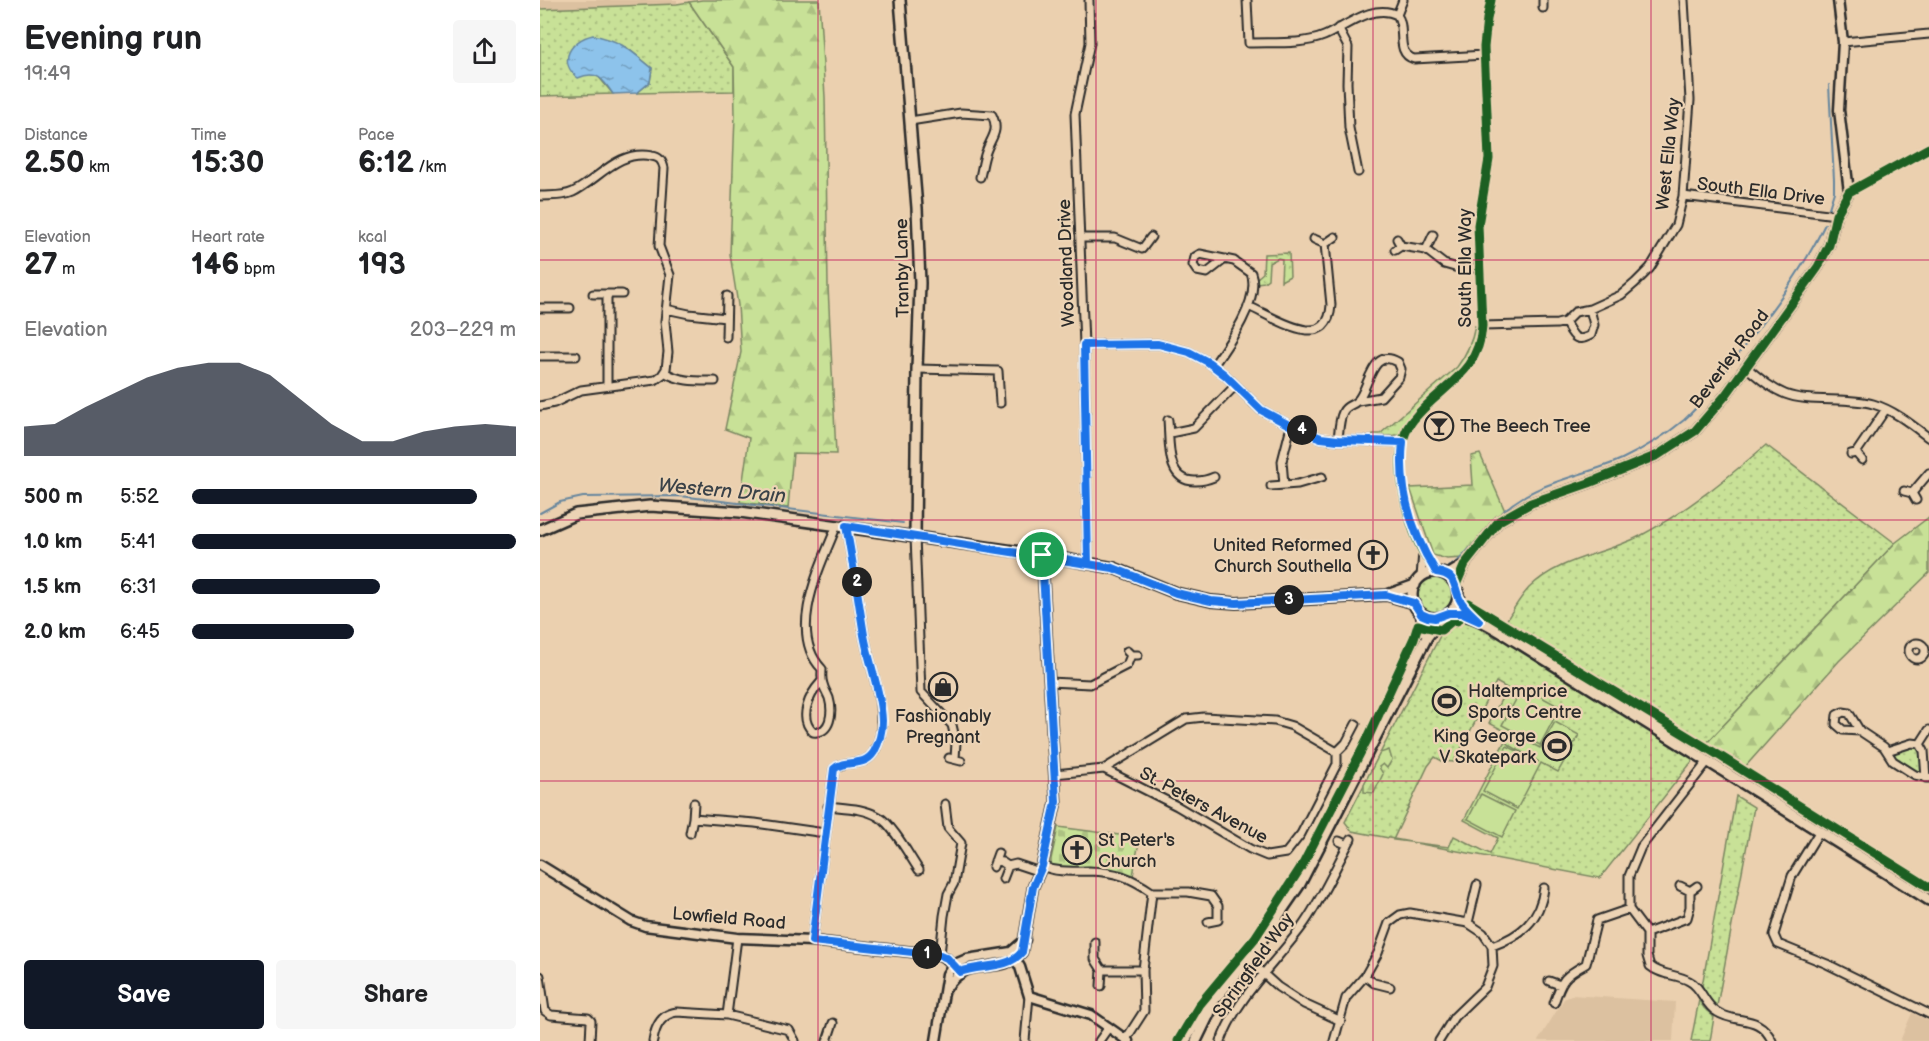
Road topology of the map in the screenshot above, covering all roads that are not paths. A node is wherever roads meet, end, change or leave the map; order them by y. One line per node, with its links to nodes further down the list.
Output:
1 (900, 0): 15 (main road, Tranby Lane)
2 (1089, 0): 26 (street, Woodland Drive)
3 (1247, 0): 11 (street)
4 (1403, 0): 10 (street)
5 (1491, 0): 14 (street, South Ella Way)
6 (1543, 0): 9 (street)
7 (1684, 0): 21 (street, West Ella Way)
8 (1838, 0): 13 (street)
9 (1543, 8)
10 (1397, 15): 11 (street); 14 (street)
11 (1338, 28): 17 (street)
12 (1929, 34): 13 (street)
13 (1843, 42): 19 (street)
14 (1485, 55): 32 (street, South Ella Way)
15 (910, 121): 18 (street); 51 (main road, Tranby Lane)
16 (1929, 148): 19 (street)
17 (1358, 172)
18 (980, 177)
19 (1849, 192): 22 (street, Beverley Road)
20 (540, 196): 40 (street)
21 (1683, 196): 22 (street, South Ella Drive); 41 (street, West Ella Way)
22 (1836, 215): 50 (street, Beverley Road)
23 (1433, 236): 30 (street)
24 (1151, 237): 26 (street)
25 (1335, 237): 29 (street)
26 (1080, 238): 46 (street, Woodland Drive)
27 (1314, 239): 29 (street)
28 (1397, 239): 30 (street)
29 (1325, 244): 37 (street)
30 (1426, 250): 32 (street)
31 (1225, 259): 37 (street)
32 (1479, 268): 44 (street, South Ella Way)
33 (594, 294): 34 (street)
34 (607, 294): 35 (street); 54 (street)
35 (622, 294)
36 (727, 296): 42 (street)
37 (1248, 306): 49 (street)
38 (540, 308): 39 (street)
39 (570, 308)
40 (666, 309): 42 (street); 52 (street)
41 (1590, 309): 43 (street, West Ella Way); 43 (street)
42 (726, 318): 45 (street)
43 (1565, 322): 44 (street, West Ella Way)
44 (1482, 326): 65 (street, South Ella Way)
45 (726, 337)
46 (1084, 345): 49 (street); 78 (street, Woodland Drive)
47 (576, 356): 48 (street)
48 (540, 357)
49 (1213, 366): 55 (street)
50 (1746, 367): 59 (street); 79 (street, Beverley Road)
51 (917, 369): 57 (street); 75 (main road, Tranby Lane)
52 (664, 372): 53 (street); 54 (street)
53 (715, 381)
54 (607, 385): 58 (street)
55 (1235, 386): 61 (street); 62 (street)
56 (1358, 401): 56 (street); 64 (street)
57 (1000, 403)
58 (540, 406)
59 (1886, 409): 63 (street); 66 (street)
60 (1168, 420): 62 (street)
61 (1291, 426): 64 (street); 70 (street)
62 (1170, 433): 69 (street)
63 (1929, 438)
64 (1338, 440): 65 (street)
65 (1403, 442): 76 (street, South Ella Way)
66 (1862, 460)
67 (1929, 473): 72 (street)
68 (1322, 477): 70 (street)
69 (1210, 482)
70 (1284, 485): 71 (street)
71 (1271, 486)
72 (1911, 495)
73 (841, 526): 74 (main road); 75 (main road); 92 (street); 107 (street)
74 (540, 530)
75 (915, 536): 77 (main road); 100 (street)
76 (1423, 552): 80 (street, South Ella Way); 82 (street, South Ella Way)
77 (1042, 555): 78 (main road); 93 (street)
78 (1088, 563): 84 (main road)
79 (1465, 564): 81 (street, Beverley Road); 83 (street, Beverley Road)
80 (1436, 572): 81 (main road); 82 (main road)
81 (1447, 575): 83 (main road)
82 (1418, 581): 84 (main road); 86 (main road)
83 (1456, 585): 85 (main road)
84 (1386, 595): 86 (main road)
85 (1458, 597): 88 (main road); 89 (main road)
86 (1414, 603): 87 (main road)
87 (1421, 614): 88 (main road); 90 (main road)
88 (1446, 615): 89 (main road); 90 (main road, Springfield Way)
89 (1479, 621): 101 (main road)
90 (1427, 636): 136 (main road, Springfield Way)
91 (1132, 654): 93 (street)
92 (822, 682): 92 (street)
93 (1049, 682): 103 (street)
94 (1356, 724): 99 (street, St. Peters Avenue)
95 (1929, 730): 97 (street)
96 (1860, 731): 98 (street)
97 (1920, 744): 98 (street); 104 (street)
98 (1887, 751): 104 (street)
99 (1337, 752): 102 (street); 102 (street, St. Peters Avenue)
100 (955, 759)
101 (1707, 761): 109 (main road); 126 (street)
102 (1104, 769): 103 (street)
103 (1055, 774): 117 (street)
104 (1928, 778)
105 (694, 802): 108 (street)
106 (945, 804): 134 (street)
107 (828, 806): 111 (street); 116 (street)
108 (693, 818): 110 (street); 111 (street)
109 (1819, 832): 125 (main road); 152 (street)
110 (690, 833)
111 (825, 833): 131 (street)
112 (1339, 841): 141 (street, Springfield Way)
113 (998, 853): 115 (street)
114 (540, 865): 130 (street, Lowfield Road)
115 (1008, 866): 117 (street); 118 (street)
116 (915, 867)
117 (1041, 869): 123 (street); 135 (street)
118 (1004, 879)
119 (1477, 884): 128 (street)
120 (1680, 886): 122 (street)
121 (1696, 886): 122 (street)
122 (1690, 891): 129 (street)
123 (1152, 892): 127 (street); 139 (street)
124 (1552, 897): 133 (street)
125 (1929, 900)
126 (1629, 909): 129 (street); 146 (street)
127 (1208, 922)
128 (1468, 923): 133 (street); 143 (street)
129 (1647, 933): 171 (street)
130 (737, 938): 131 (street, Lowfield Road); 154 (street)
131 (812, 941): 134 (street, Lowfield Road)
132 (1095, 942): 138 (street)
133 (1492, 946): 170 (street)
134 (940, 955): 137 (street)
135 (1013, 956): 137 (street); 140 (street); 150 (street)
136 (1248, 960): 141 (street); 149 (main road, Springfield Way)
137 (953, 965): 140 (street); 148 (street)
138 (1102, 970): 139 (street); 145 (street)
139 (1143, 970): 158 (street)
140 (960, 972): 148 (street)
141 (1263, 973): 155 (street); 168 (street, Springfield Way)
142 (540, 976): 153 (street)
143 (1365, 976): 147 (street); 155 (street)
144 (1549, 981): 146 (street)
145 (1101, 986)
146 (1560, 986): 151 (street)
147 (1390, 987)
148 (945, 990): 163 (street)
149 (1220, 991): 166 (main road, Springfield Way); 167 (main road, Springfield Way)
150 (1029, 996): 157 (street); 164 (street)
151 (1554, 1003)
152 (1929, 1014)
153 (542, 1015): 159 (street)
154 (727, 1015): 160 (street); 161 (street)
155 (1341, 1021): 169 (street)
156 (833, 1023): 162 (street)
157 (1109, 1027): 158 (street); 165 (street)
158 (1127, 1040)
159 (590, 1041)
160 (653, 1041)
161 (795, 1041)
162 (827, 1041)
163 (936, 1041)
164 (1025, 1041)
165 (1099, 1041)
166 (1185, 1041)
167 (1196, 1041)
168 (1221, 1041)
169 (1335, 1041)
170 (1438, 1041)
171 (1772, 1041)

